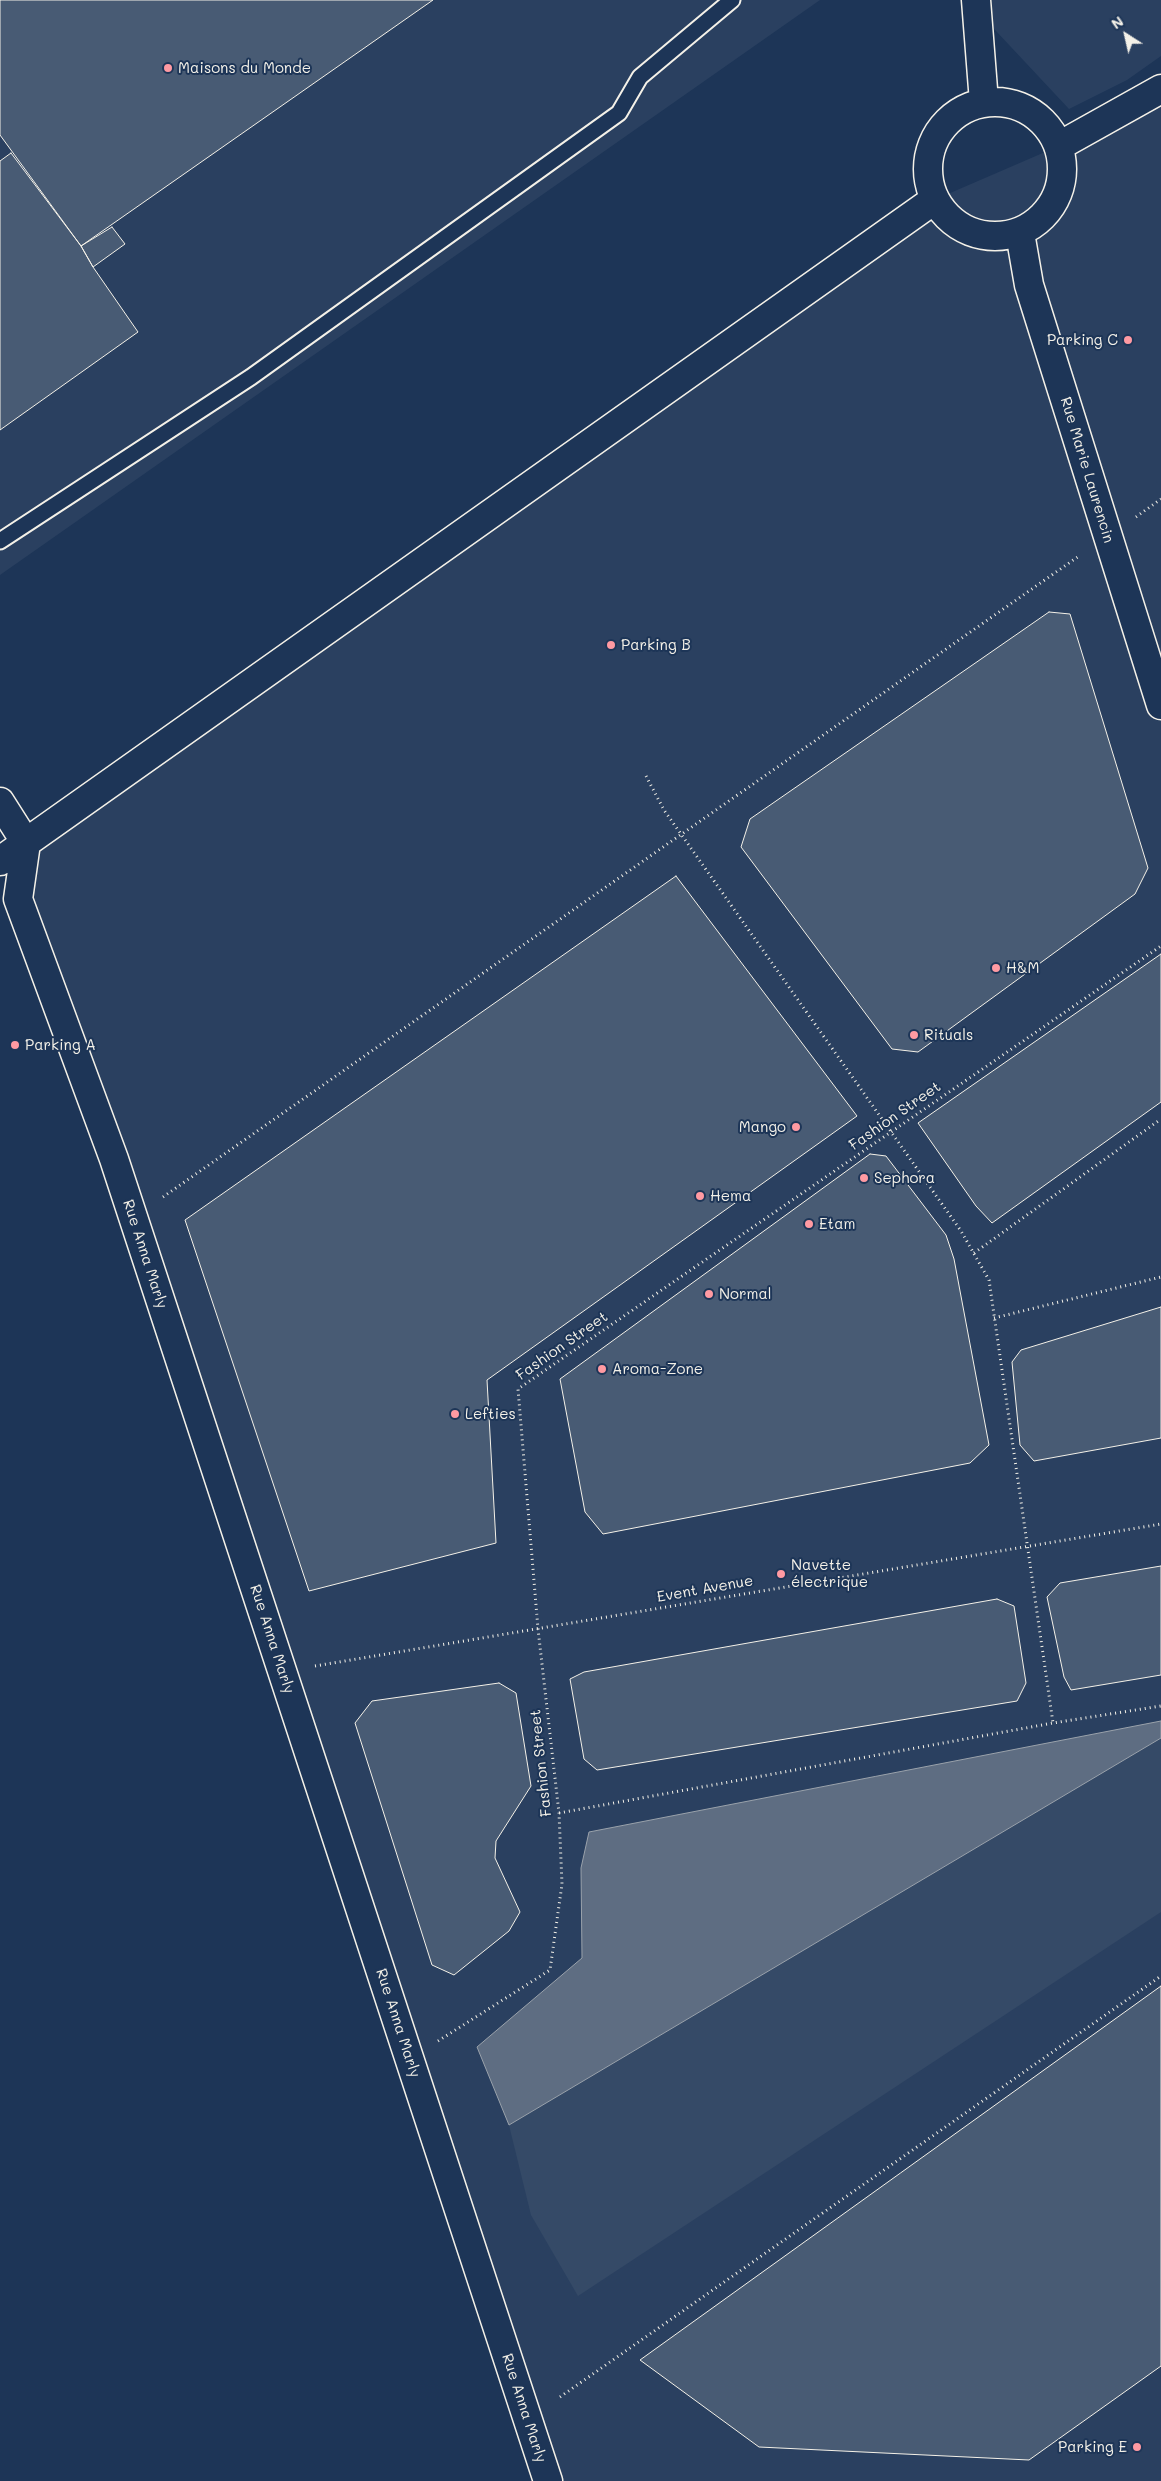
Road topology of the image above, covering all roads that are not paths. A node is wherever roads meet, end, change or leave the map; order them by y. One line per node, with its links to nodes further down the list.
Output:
1 (732, 0): 8 (lane)
2 (976, 0): 4 (street)
3 (1161, 89): 5 (street)
4 (984, 102): 5 (street); 6 (street)
5 (1060, 146): 7 (street)
6 (934, 200): 7 (street); 11 (street)
7 (1020, 233): 9 (street, Rue Marie Laurencin)
8 (0, 540)
9 (1161, 705)
10 (0, 802): 11 (street)
11 (26, 843): 12 (street); 13 (street, Rue Anna Marly)
12 (0, 861)
13 (548, 2481)

